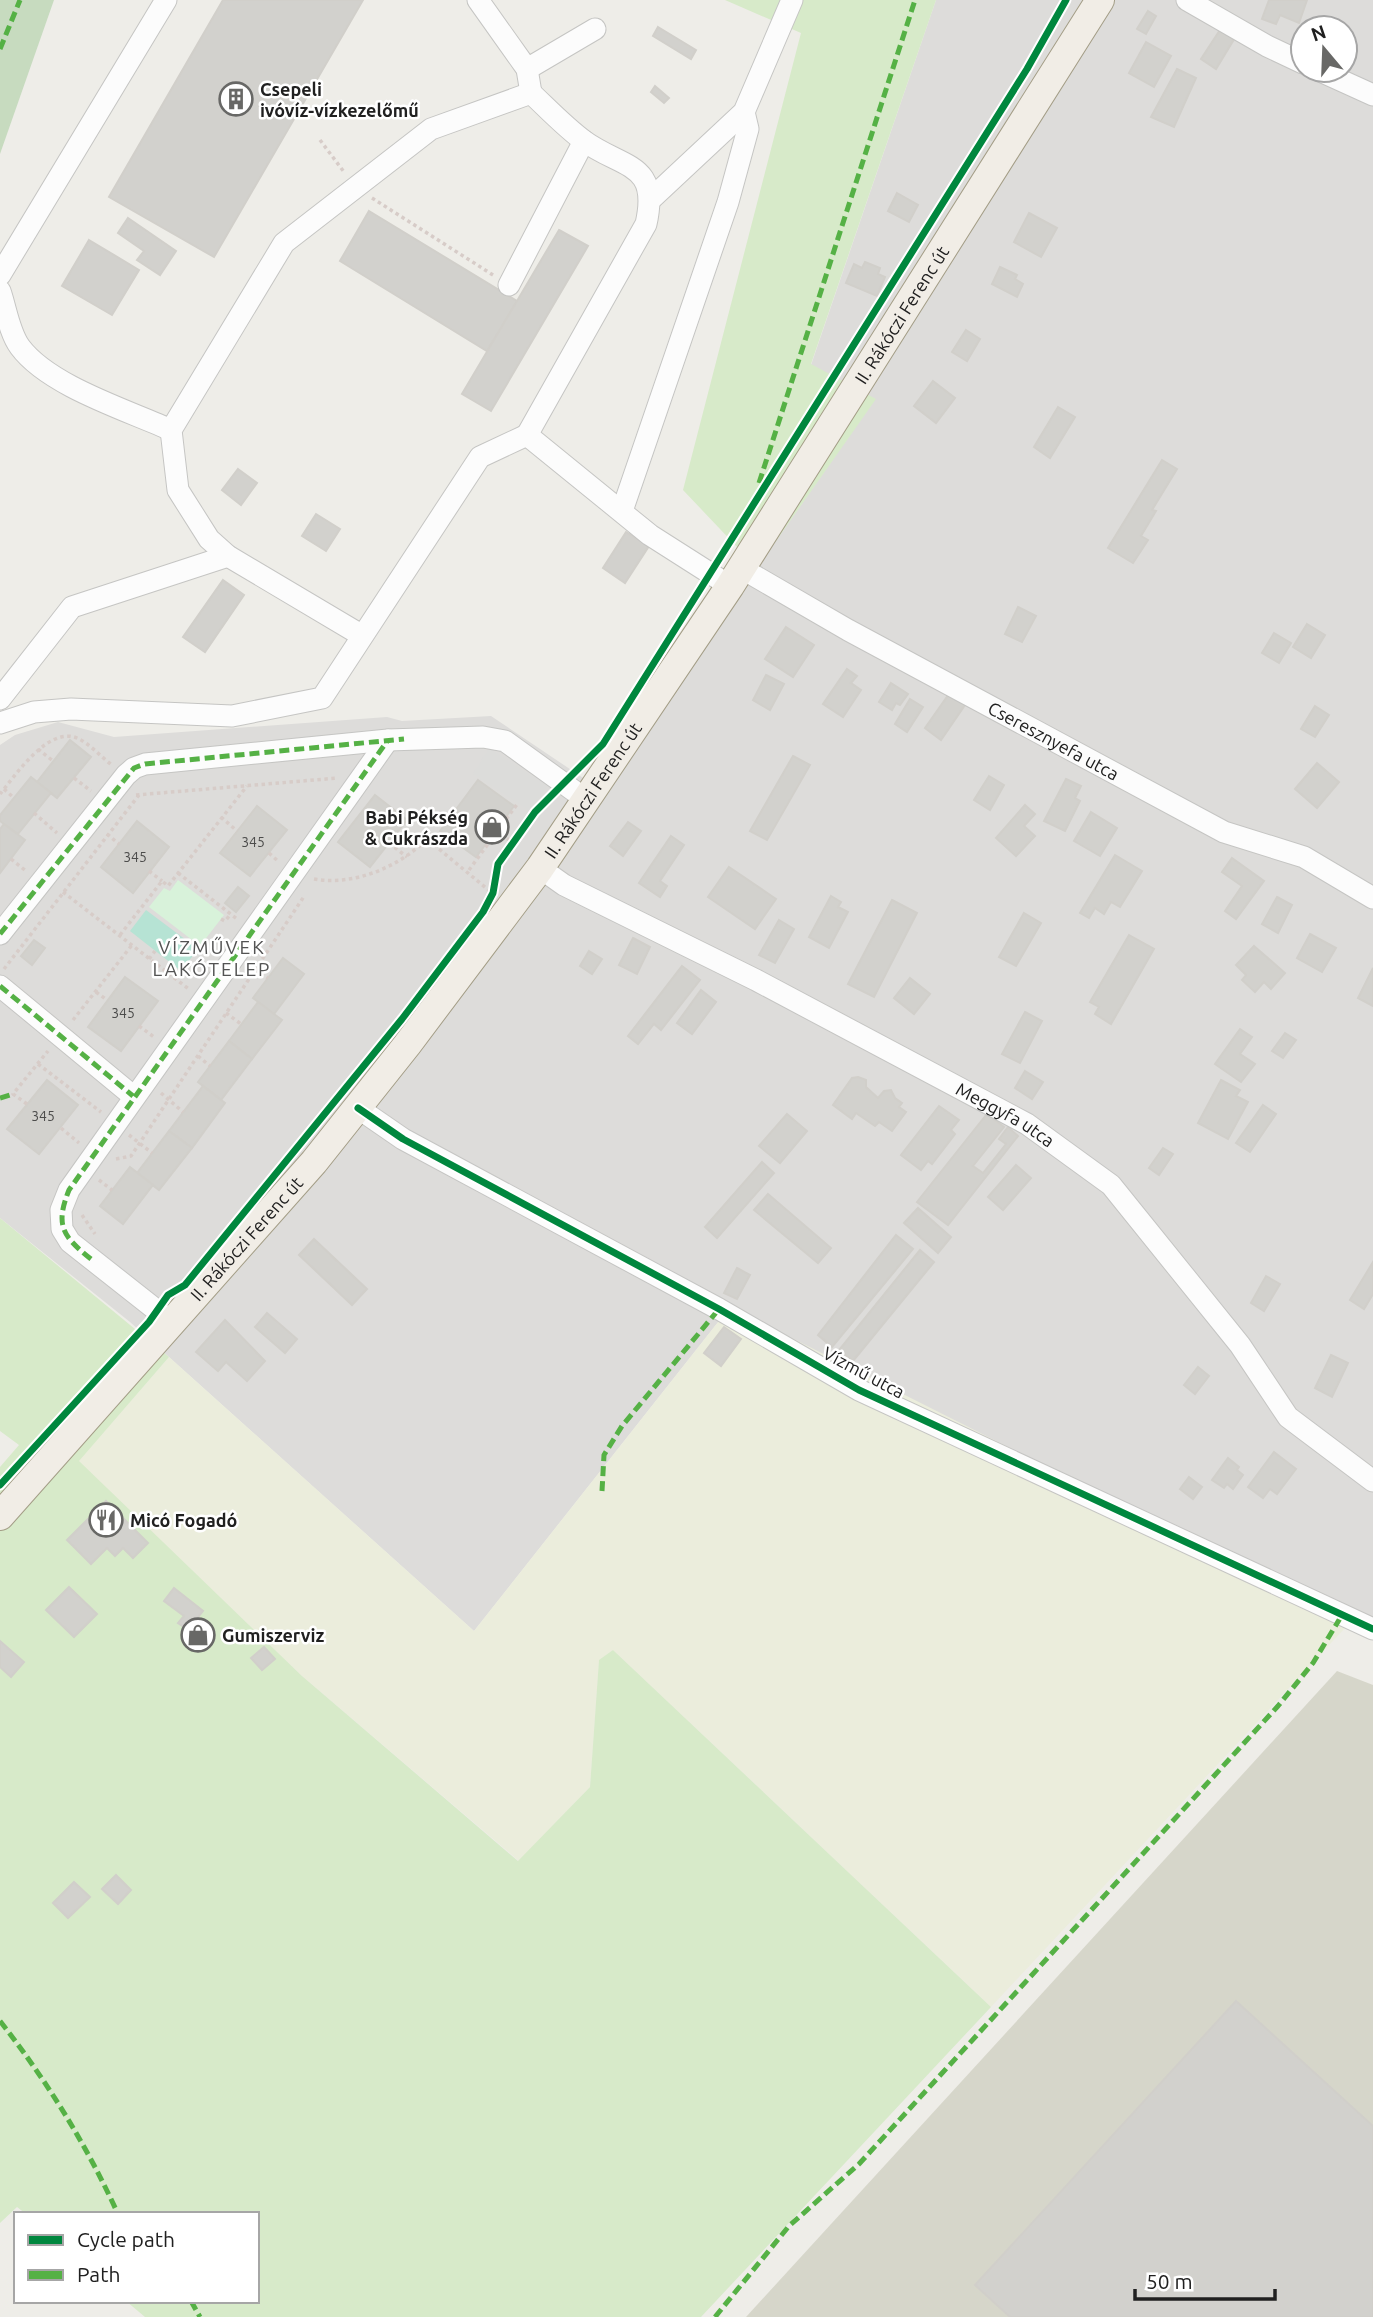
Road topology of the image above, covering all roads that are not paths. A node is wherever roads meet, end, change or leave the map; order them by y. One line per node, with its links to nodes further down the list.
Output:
1 (166, 0): 15 (street)
2 (478, 0): 8 (street)
3 (792, 0): 12 (street)
4 (1100, 0): 22 (main road, II. Rákóczi Ferenc út)
5 (1187, 0): 7 (street)
6 (596, 29): 8 (street)
7 (1289, 56)
8 (527, 69): 10 (street)
9 (1349, 84): 11 (street)
10 (531, 93): 13 (street); 18 (street)
11 (1373, 95)
12 (744, 112): 14 (street); 20 (street)
13 (584, 141): 14 (street); 16 (street)
14 (652, 198): 19 (street)
15 (0, 275)
16 (509, 285)
17 (0, 290): 18 (street)
18 (171, 430): 21 (street)
19 (527, 435): 20 (street, Cseresznyefa utca); 23 (street)
20 (622, 511): 22 (street, Cseresznyefa utca)
21 (228, 556): 23 (street); 24 (street)
22 (736, 577): 27 (main road, II. Rákóczi Ferenc út); 29 (street, Cseresznyefa utca)
23 (361, 635): 25 (street)
24 (0, 699)
25 (0, 723)
26 (388, 740): 27 (street); 30 (street); 32 (street)
27 (588, 801): 28 (main road, II. Rákóczi Ferenc út)
28 (540, 868): 33 (main road, II. Rákóczi Ferenc út); 35 (street, Meggyfa utca)
29 (1373, 898)
30 (0, 934)
31 (3, 982): 32 (street)
32 (133, 1096): 34 (street)
33 (358, 1108): 34 (main road, II. Rákóczi Ferenc út); 37 (street, Vízmű utca)
34 (174, 1324): 36 (main road, II. Rákóczi Ferenc út)
35 (1373, 1481)
36 (0, 1516)
37 (1373, 1629)

